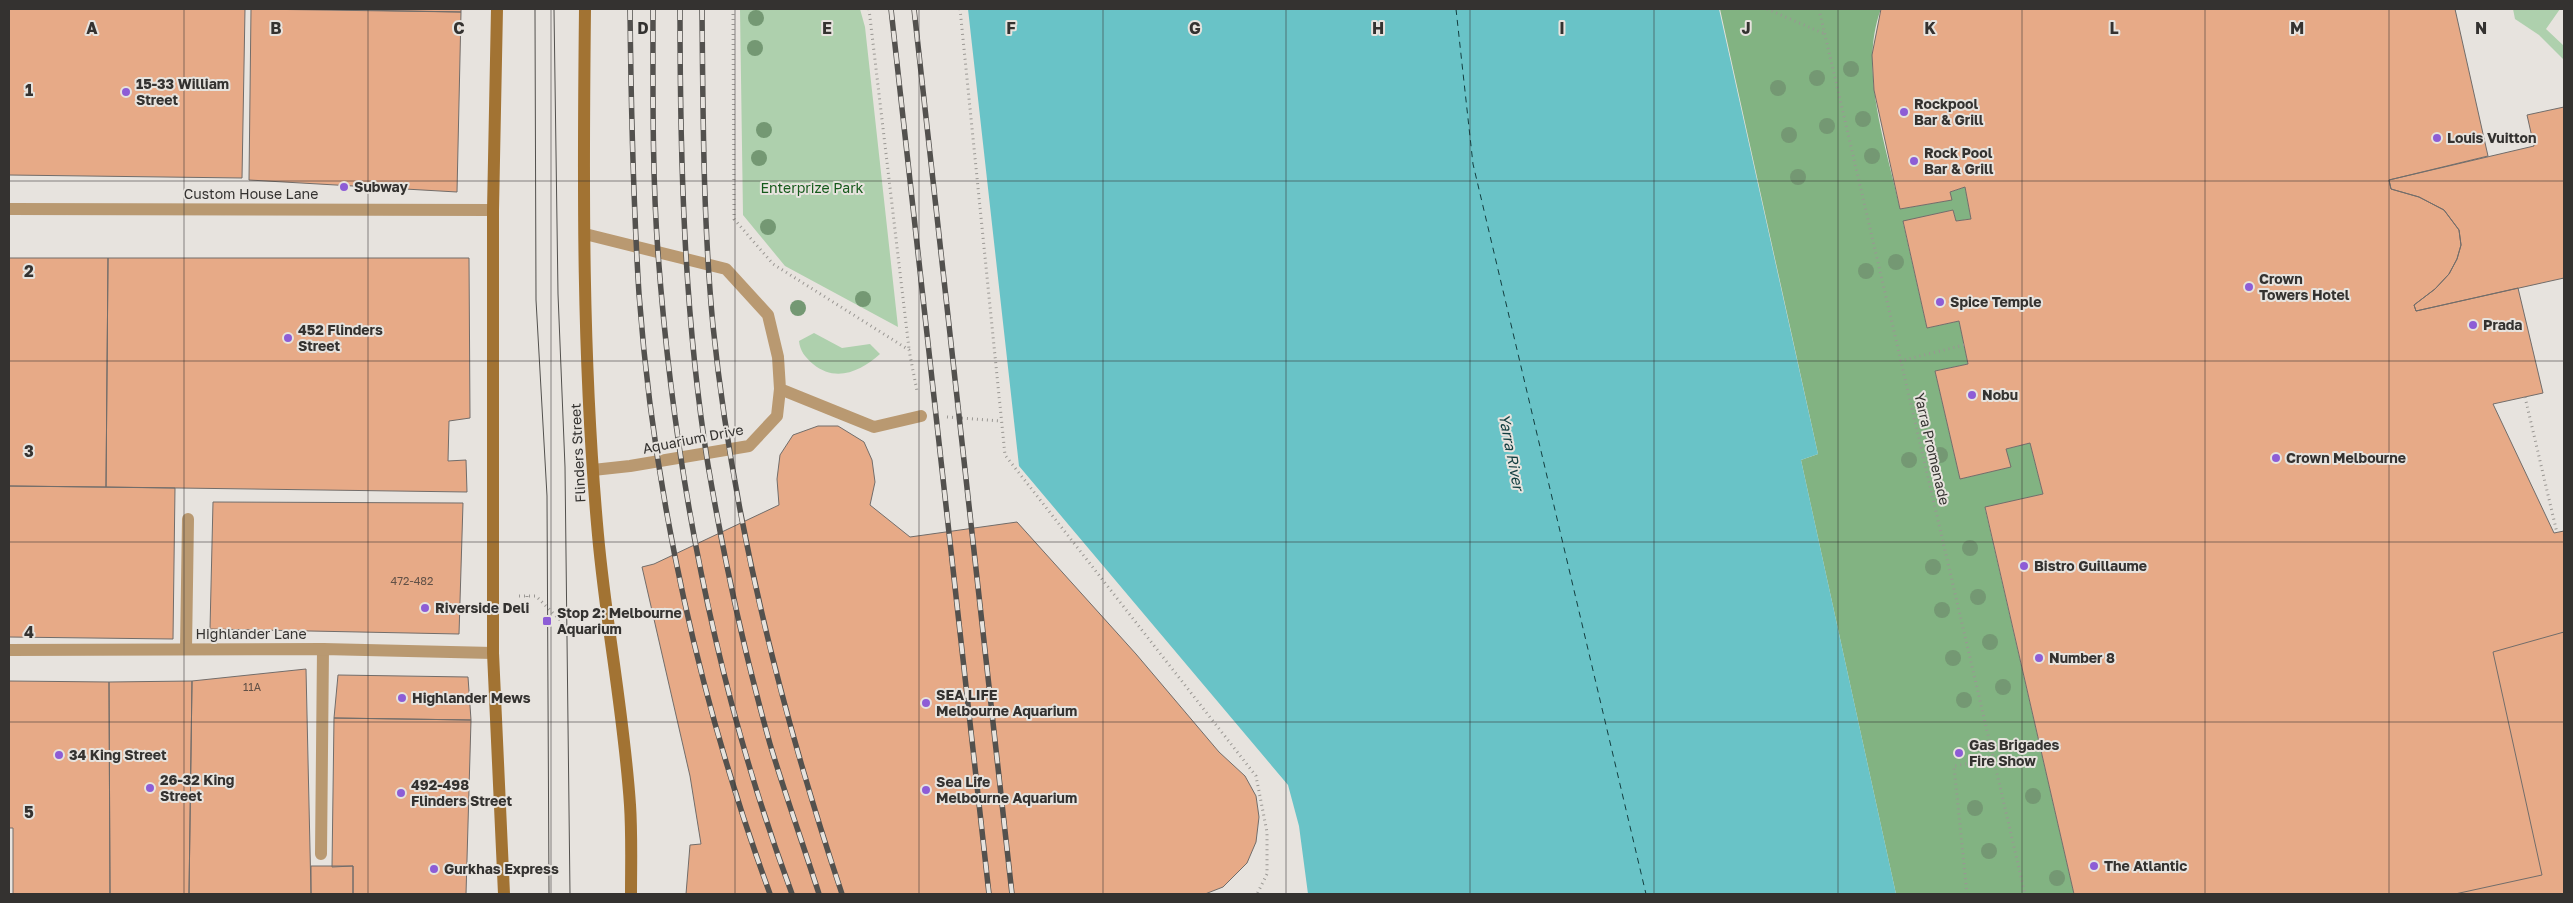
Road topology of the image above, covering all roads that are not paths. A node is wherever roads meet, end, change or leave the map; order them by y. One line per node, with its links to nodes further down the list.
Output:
1 (498, 9): 4 (main road)
2 (585, 9): 5 (main road, Flinders Street)
3 (9, 209): 4 (street, Custom House Lane)
4 (493, 210): 13 (main road)
5 (585, 234): 6 (street, Aquarium Drive); 8 (main road, Flinders Street)
6 (780, 389): 7 (street); 8 (street, Aquarium Drive)
7 (921, 416)
8 (593, 470): 16 (main road, Flinders Street)
9 (188, 519): 10 (street)
10 (186, 649): 11 (street, Highlander Lane); 12 (street, Highlander Lane)
11 (322, 649): 13 (street, Highlander Lane); 14 (street)
12 (9, 650)
13 (493, 653): 15 (main road)
14 (321, 854)
15 (504, 894)
16 (631, 894)

